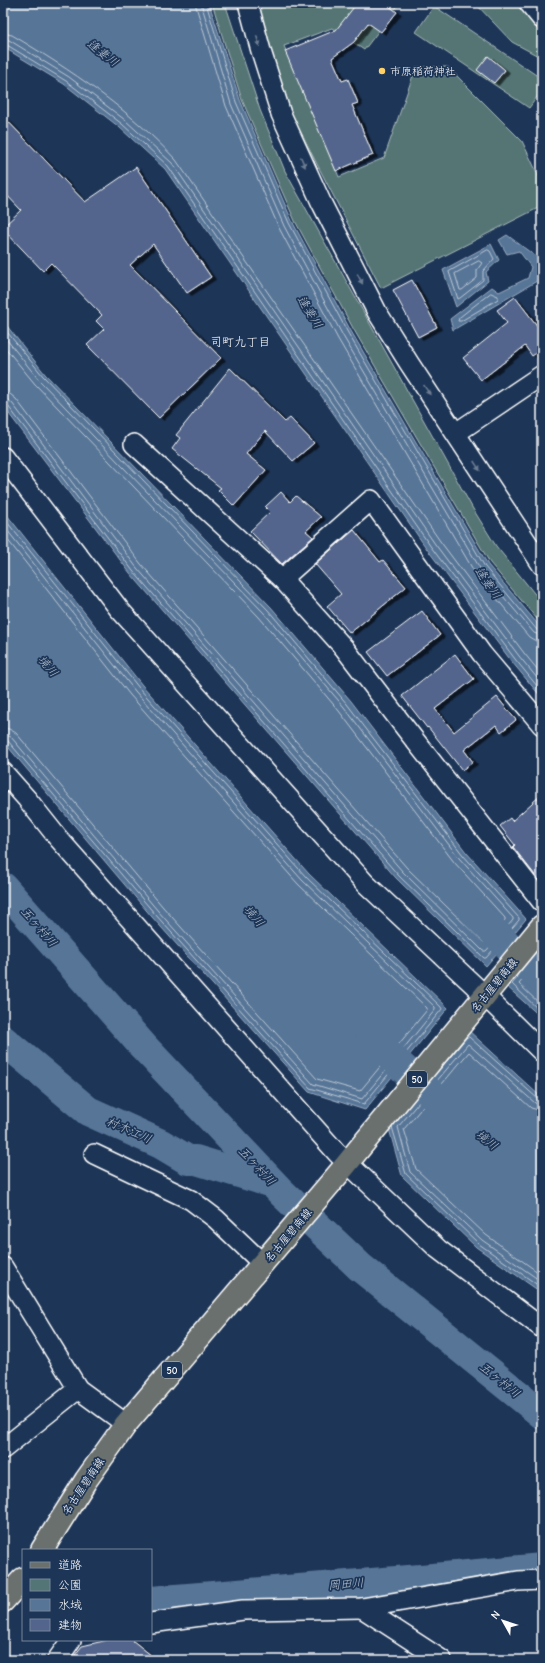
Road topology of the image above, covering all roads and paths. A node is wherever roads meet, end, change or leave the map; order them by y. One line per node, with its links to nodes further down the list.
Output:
1 (248, 3): 5 (street, one-way to 5)
2 (529, 3): 3 (street)
3 (542, 19)
4 (542, 375): 5 (street)
5 (456, 433): 8 (street, one-way to 8)
6 (134, 444): 9 (street)
7 (3, 457): 14 (street)
8 (542, 565)
9 (282, 579): 10 (street); 12 (street)
10 (542, 725)
11 (3, 772): 17 (street)
12 (542, 902)
13 (542, 926): 14 (main road, 名古屋碧南線 / 50)
14 (486, 996): 15 (street); 17 (main road, 名古屋碧南線 / 50)
15 (542, 1052)
16 (94, 1154): 18 (street)
17 (347, 1163): 18 (main road, 名古屋碧南線 / 50); 20 (street)
18 (263, 1264): 22 (main road, 名古屋碧南線 / 50)
19 (3, 1267): 21 (street)
20 (542, 1328)
21 (78, 1389): 22 (street); 23 (street)
22 (126, 1424): 24 (main road, 名古屋碧南線 / 50)
23 (3, 1450)
24 (43, 1549)
25 (22, 1579): 27 (main road)
26 (542, 1580): 28 (street)
27 (3, 1601)
28 (362, 1608): 29 (street); 32 (street)
29 (152, 1623)
30 (70, 1641): 31 (street)
31 (57, 1660)
32 (442, 1660)

